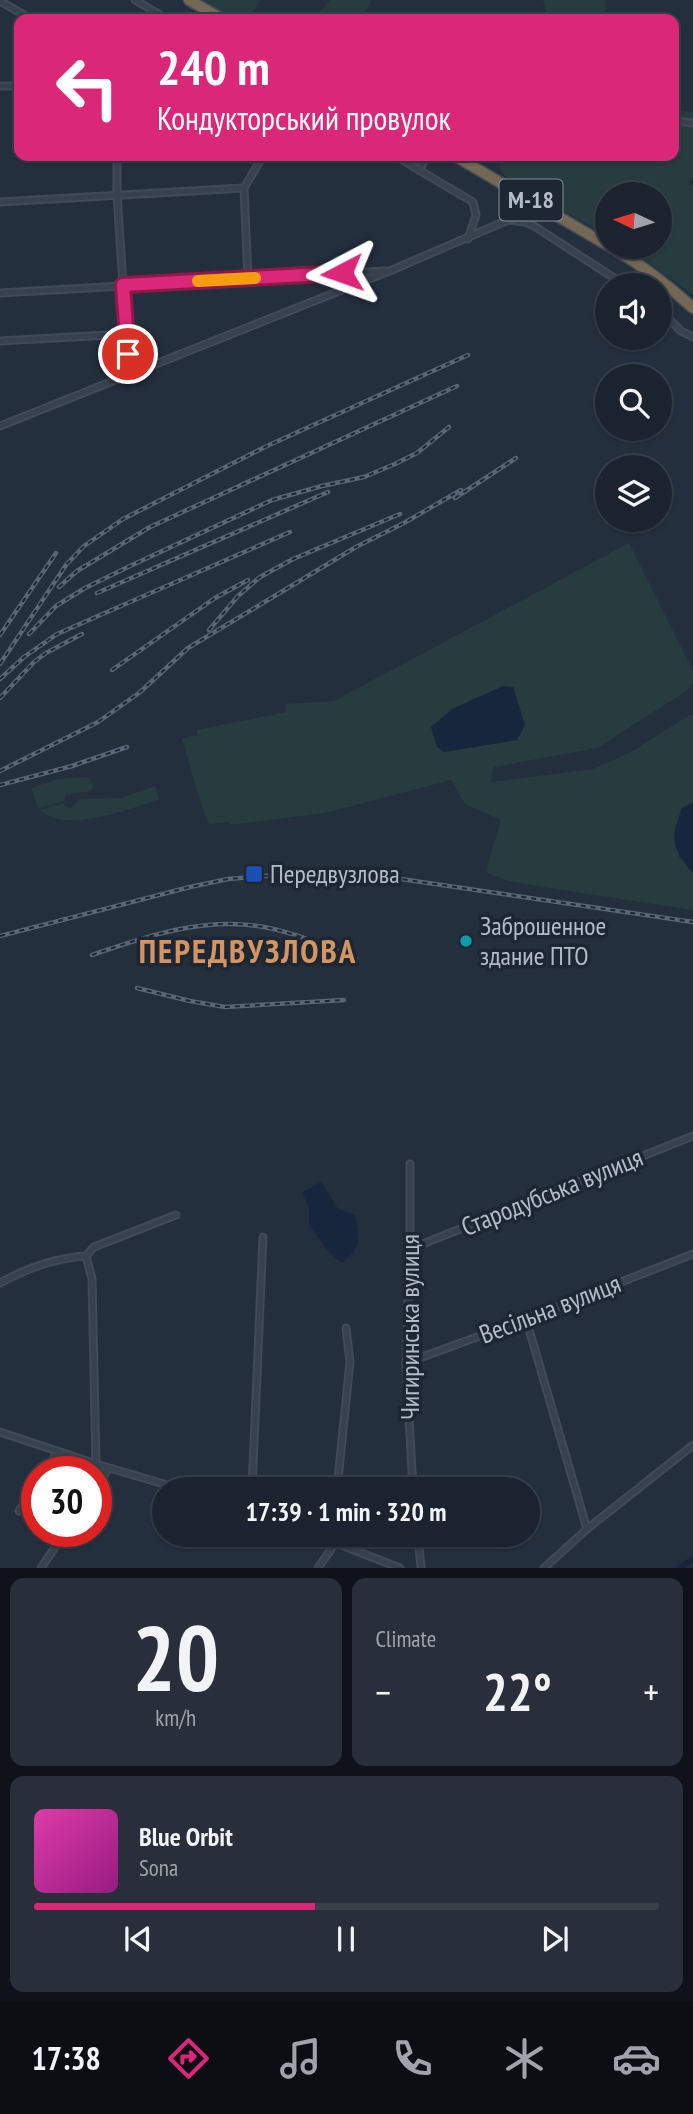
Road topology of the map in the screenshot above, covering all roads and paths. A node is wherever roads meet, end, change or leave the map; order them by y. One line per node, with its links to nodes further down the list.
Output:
1 (135, 0): 5 (street)
2 (189, 0): 6 (highway)
3 (0, 1): 4 (street)
4 (22, 14)
5 (159, 14)
6 (213, 14)
7 (117, 161): 14 (street)
8 (260, 161): 13 (street)
9 (404, 161): 12 (street)
10 (424, 161): 12 (street)
11 (464, 161): 16 (highway, М-18)
12 (419, 170): 17 (street)
13 (244, 188): 14 (street); 21 (street)
14 (117, 194): 15 (street); 22 (street)
15 (0, 202)
16 (595, 238)
17 (468, 239): 19 (street); 20 (street)
18 (632, 259): 24 (highway, М-18)
19 (392, 270): 21 (street); 29 (street)
20 (606, 273)
21 (248, 279): 22 (street)
22 (123, 285): 23 (street); 26 (street)
23 (0, 293)
24 (693, 308)
25 (672, 322): 27 (street)
26 (126, 334): 28 (street); 29 (street)
27 (693, 337)
28 (0, 341)
29 (129, 375): 30 (street)
30 (0, 426)
31 (693, 1136): 35 (street, Стародубська вулиця)
32 (410, 1164): 35 (street, Чигиринська вулиця)
33 (176, 1215): 37 (street)
34 (262, 1237): 49 (street)
35 (410, 1249): 41 (street, Чигиринська вулиця)
36 (693, 1254): 39 (street, Весільна вулиця)
37 (86, 1256): 38 (street); 47 (street)
38 (0, 1283)
39 (526, 1320): 41 (street, Весільна вулиця); 55 (street)
40 (346, 1328): 50 (street)
41 (405, 1363): 51 (street, Чигиринська вулиця)
42 (0, 1432): 44 (street)
43 (693, 1445): 55 (street)
44 (58, 1451): 45 (street); 46 (street)
45 (55, 1456)
46 (73, 1456)
47 (96, 1456)
48 (112, 1469): 52 (street)
49 (252, 1477)
50 (338, 1477)
51 (412, 1477)
52 (152, 1481)
53 (21, 1508): 54 (street)
54 (19, 1511)
55 (587, 1529): 64 (street)
56 (55, 1547): 60 (street)
57 (328, 1547): 61 (street)
58 (351, 1547): 62 (street)
59 (419, 1547): 63 (street)
60 (41, 1568)
61 (318, 1568)
62 (400, 1568)
63 (421, 1568)
64 (544, 1568)

